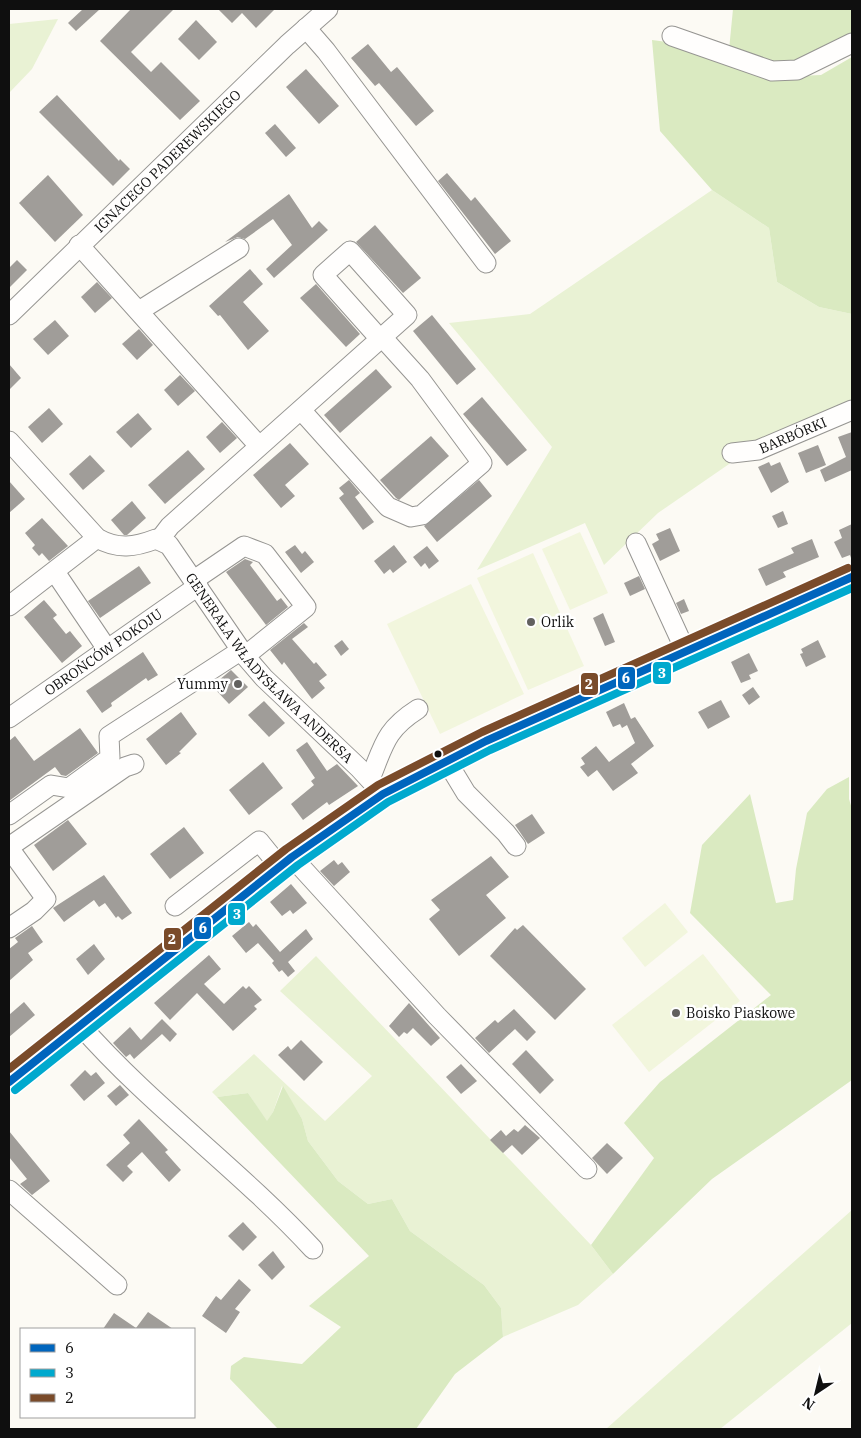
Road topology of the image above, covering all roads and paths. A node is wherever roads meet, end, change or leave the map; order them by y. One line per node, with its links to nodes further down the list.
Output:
1 (328, 9): 2 (street, IGNACEGO PADEREWSKIEGO)
2 (306, 28): 5 (street, IGNACEGO PADEREWSKIEGO); 7 (street)
3 (672, 36): 4 (street)
4 (852, 43)
5 (79, 245): 8 (street); 9 (street, IGNACEGO PADEREWSKIEGO)
6 (239, 248): 8 (street)
7 (486, 264)
8 (139, 312): 14 (street)
9 (9, 315)
10 (381, 338): 10 (street); 11 (street); 11 (street)
11 (301, 410): 14 (street)
12 (852, 410): 15 (street, BARBÓRKI)
13 (9, 441): 16 (street)
14 (259, 446): 17 (street)
15 (732, 453)
16 (97, 538): 17 (street); 19 (street)
17 (160, 539): 21 (street, GENERAŁA WŁADYSŁAWA ANDERSA)
18 (636, 543): 24 (street)
19 (55, 572): 22 (street); 23 (street)
20 (852, 577): 24 (street)
21 (196, 583): 23 (street, OBROŃCÓW POKOJU); 25 (street, GENERAŁA WŁADYSŁAWA ANDERSA); 25 (street, OBROŃCÓW POKOJU)
22 (9, 606)
23 (107, 649): 27 (street, OBROŃCÓW POKOJU)
24 (686, 652): 28 (street)
25 (243, 653): 30 (street, GENERAŁA WŁADYSŁAWA ANDERSA); 32 (street)
26 (418, 709): 30 (street)
27 (9, 718)
28 (446, 760): 31 (street); 33 (street)
29 (134, 764): 34 (street)
30 (370, 779): 31 (street, GENERAŁA WŁADYSŁAWA ANDERSA)
31 (383, 794): 35 (street)
32 (9, 815)
33 (516, 846)
34 (11, 858): 37 (street)
35 (286, 862): 36 (street); 38 (street); 40 (street)
36 (175, 906)
37 (9, 928)
38 (80, 1025): 39 (street); 42 (street)
39 (9, 1082)
40 (587, 1169)
41 (9, 1190): 43 (street)
42 (313, 1249)
43 (117, 1285)

